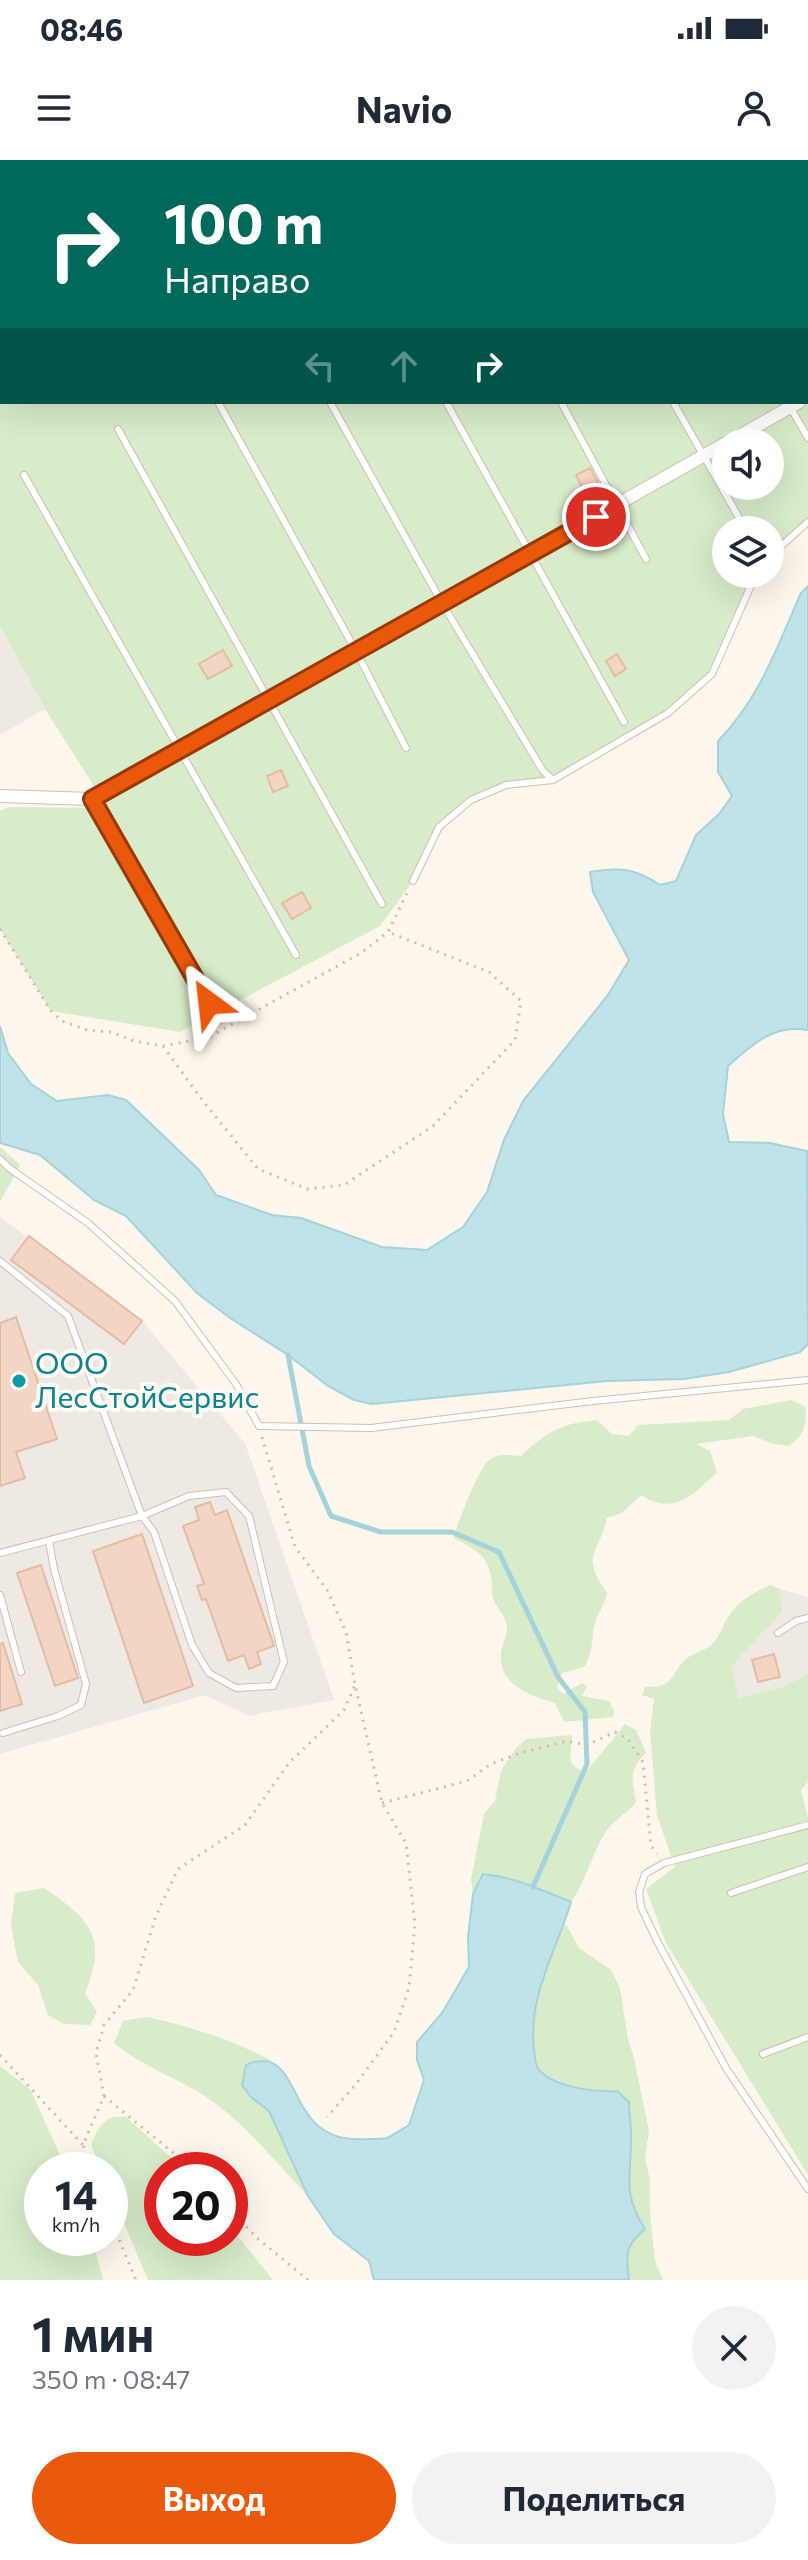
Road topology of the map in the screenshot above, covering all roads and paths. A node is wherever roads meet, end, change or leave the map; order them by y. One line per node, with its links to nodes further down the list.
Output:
1 (219, 404): 21 (lane)
2 (331, 404): 20 (lane)
3 (447, 404): 17 (lane)
4 (562, 404): 13 (lane)
5 (674, 404): 11 (lane)
6 (792, 404): 7 (street); 9 (lane)
7 (752, 428)
8 (118, 429): 22 (lane)
9 (808, 438)
10 (712, 451): 11 (street)
11 (703, 456): 13 (street); 14 (lane)
12 (24, 475): 25 (lane)
13 (617, 505): 17 (street); 18 (lane)
14 (738, 516)
15 (808, 522): 16 (lane)
16 (784, 543)
17 (530, 553): 20 (street); 23 (lane)
18 (646, 559)
19 (750, 588): 26 (lane)
20 (442, 603): 21 (street); 26 (lane)
21 (356, 651): 22 (street); 24 (lane)
22 (268, 701): 25 (street); 30 (lane)
23 (624, 722)
24 (406, 748)
25 (181, 750): 28 (street); 33 (lane)
26 (553, 780): 29 (lane)
27 (0, 796): 28 (street)
28 (92, 799): 34 (lane)
29 (413, 881): 32 (path)
30 (382, 904)
31 (0, 929): 35 (path)
32 (388, 932): 35 (path); 35 (path)
33 (296, 955)
34 (209, 1003)
35 (163, 1046)
36 (0, 1159): 39 (lane)
37 (0, 1261): 40 (lane)
38 (808, 1380): 39 (lane)
39 (259, 1426): 47 (path)
40 (142, 1516): 40 (lane); 41 (lane)
41 (49, 1541): 42 (lane); 48 (lane)
42 (0, 1553)
43 (0, 1595): 46 (lane)
44 (808, 1618): 45 (lane)
45 (778, 1633)
46 (21, 1672)
47 (355, 1685): 49 (path); 57 (path)
48 (3, 1733)
49 (382, 1803): 51 (path); 58 (path)
50 (808, 1825): 51 (lane)
51 (664, 1863): 62 (lane)
52 (808, 1867): 53 (lane)
53 (731, 1893)
54 (808, 2037): 55 (lane)
55 (763, 2054)
56 (0, 2055): 59 (path)
57 (104, 2096): 59 (path); 61 (path)
58 (327, 2117)
59 (83, 2145): 60 (path)
60 (86, 2152)
61 (172, 2152)
62 (808, 2189)
63 (248, 2228): 66 (path)
64 (126, 2256): 65 (path)
65 (136, 2280)
66 (308, 2280)

